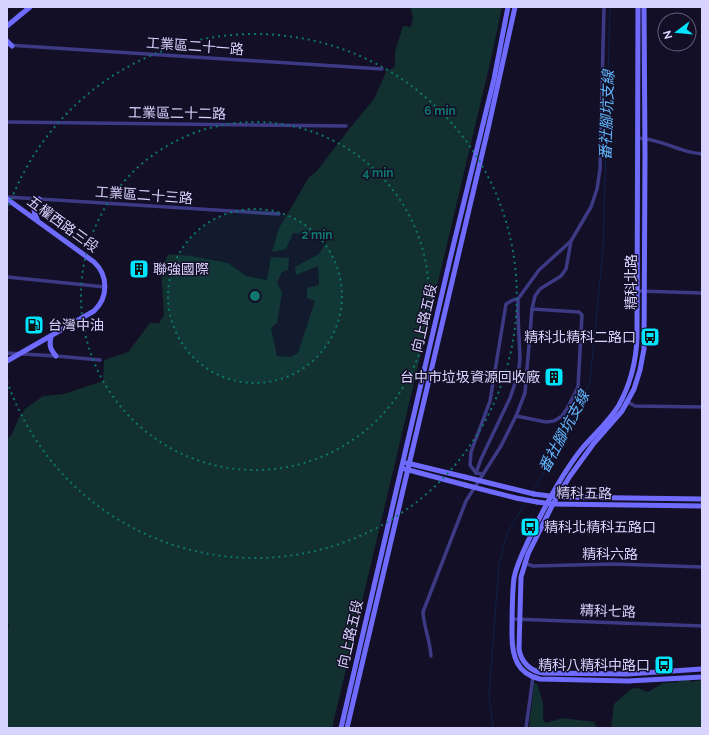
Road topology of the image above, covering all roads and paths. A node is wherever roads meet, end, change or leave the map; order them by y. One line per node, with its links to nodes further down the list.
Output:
1 (30, 7): 7 (street)
2 (508, 7): 36 (street, 向上路五段)
3 (514, 7): 38 (street, 向上路五段)
4 (604, 7): 20 (street)
5 (638, 7): 13 (street, 精科北路)
6 (644, 7): 14 (street, 精科北路)
7 (7, 27)
8 (7, 41): 9 (street)
9 (10, 45): 10 (street, 工業區二十一路)
10 (382, 69)
11 (7, 122): 12 (street, 工業區二十二路)
12 (346, 126)
13 (637, 138): 14 (street); 23 (street, 精科北路)
14 (644, 138): 15 (street); 23 (street, 精科北路)
15 (702, 154)
16 (7, 198): 17 (street, 工業區二十三路); 19 (street, 五權西路三段)
17 (39, 199): 18 (street, 工業區二十三路); 19 (street)
18 (279, 214)
19 (38, 220): 22 (street, 五權西路三段)
20 (572, 241): 25 (street); 26 (street)
21 (7, 277): 22 (street)
22 (105, 286): 27 (street)
23 (641, 292): 24 (street); 33 (street, 精科北路)
24 (702, 293)
25 (518, 299): 39 (street); 39 (street)
26 (532, 309): 35 (street); 35 (street)
27 (52, 337): 29 (street); 30 (street)
28 (7, 353): 29 (street)
29 (22, 353): 30 (street); 32 (street)
30 (56, 356): 31 (street)
31 (100, 360)
32 (7, 362)
33 (625, 400): 34 (street); 41 (street, 精科北路); 42 (street, 精科北路)
34 (702, 407)
35 (516, 416): 40 (street)
36 (402, 460): 37 (street, 向上路五段); 38 (street, 精科五路)
37 (400, 467): 38 (street, 精科五路); 57 (street, 向上路五段)
38 (408, 467): 41 (street, 精科五路, bridge); 44 (street, 精科五路, bridge); 58 (street, 向上路五段)
39 (476, 473): 40 (street)
40 (484, 474): 53 (street)
41 (551, 496): 42 (street, 精科五路); 44 (street, 精科北路)
42 (557, 497): 43 (street, 精科五路); 45 (street, 精科北路)
43 (702, 499)
44 (547, 504): 45 (street, 精科五路); 47 (street, 精科北路)
45 (553, 504): 46 (street, 精科五路); 48 (street, 精科北路)
46 (702, 506)
47 (519, 562): 48 (street, 精科六路); 50 (street, 精科北路)
48 (526, 563): 49 (street, 精科六路); 51 (street, 精科北路)
49 (702, 567)
50 (512, 619): 51 (street, 精科七路); 56 (street, 精科北路)
51 (519, 620): 52 (street, 精科七路); 54 (street, 精科北路)
52 (702, 626)
53 (431, 656)
54 (702, 669)
55 (702, 677): 56 (street)
56 (533, 678): 59 (street)
57 (341, 728)
58 (347, 728)
59 (526, 728)

